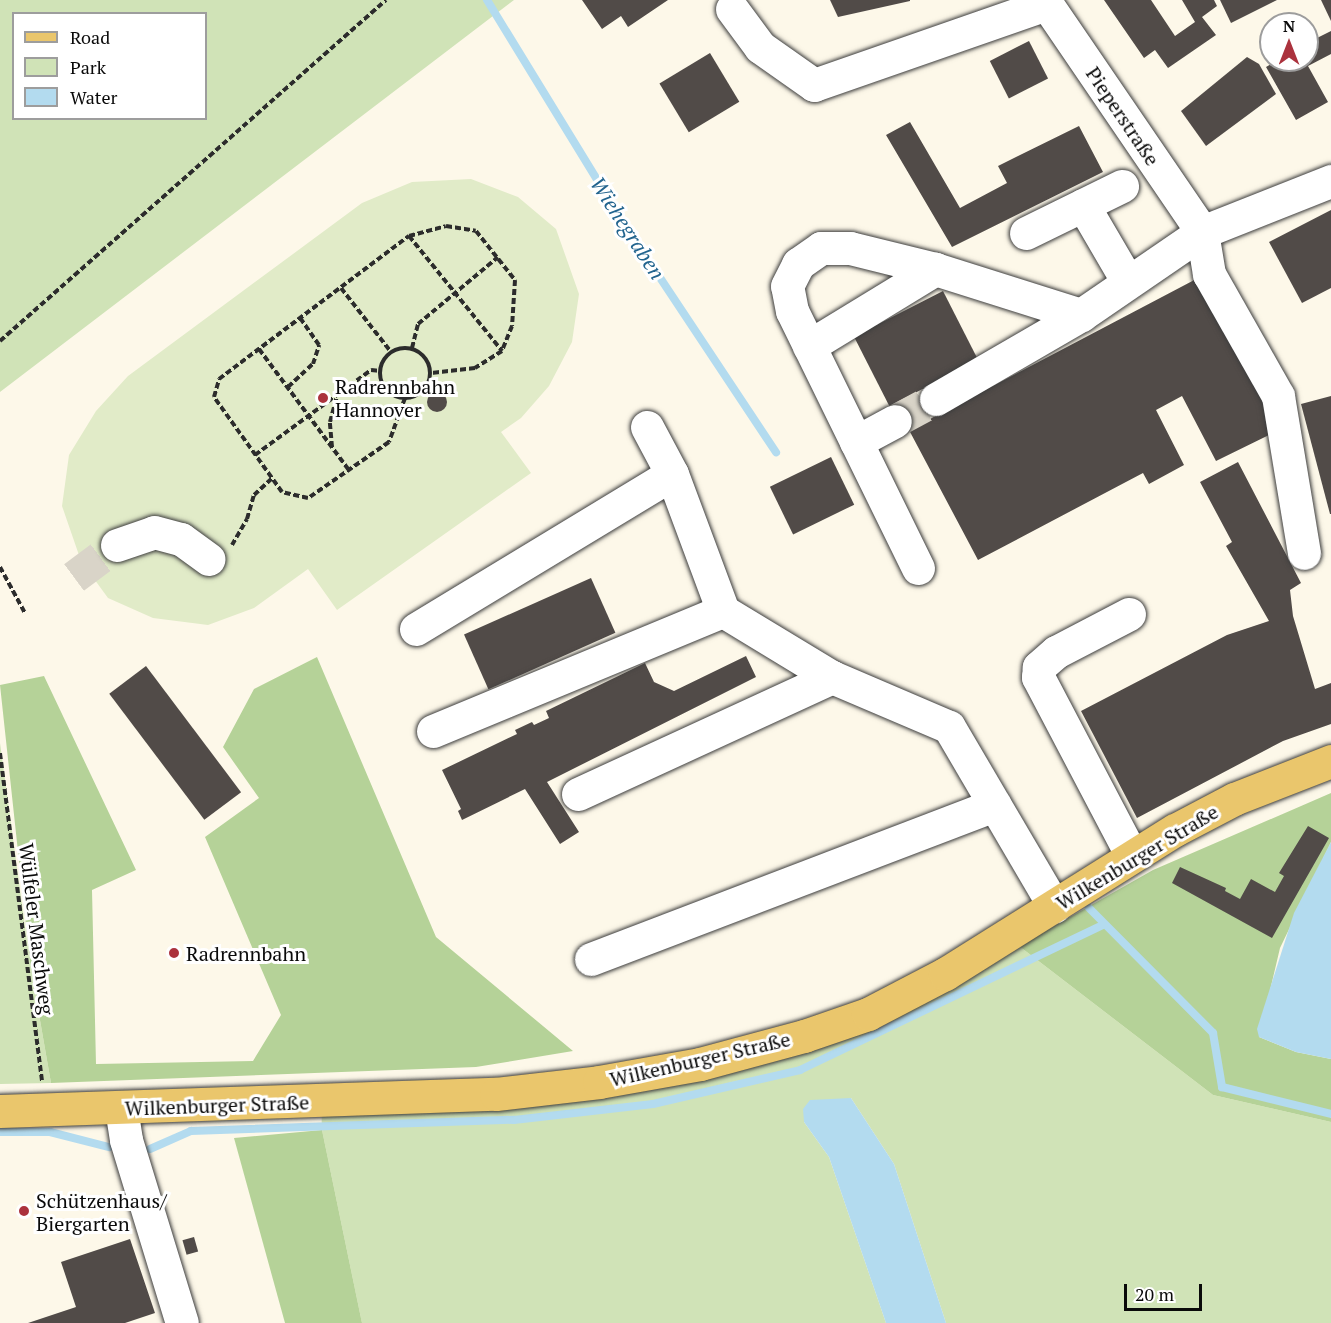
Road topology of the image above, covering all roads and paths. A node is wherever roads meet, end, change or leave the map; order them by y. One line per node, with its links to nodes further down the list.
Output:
1 (386, 0): 17 (path)
2 (1046, 2): 3 (street); 7 (street, Pieperstraße)
3 (732, 9)
4 (1331, 181): 7 (street)
5 (1122, 186): 6 (street)
6 (1083, 205): 8 (street); 12 (street)
7 (1202, 232): 12 (street); 39 (street)
8 (1026, 233)
9 (409, 236): 10 (path); 13 (path); 14 (path)
10 (498, 257): 14 (path); 21 (path)
11 (934, 269): 15 (street); 18 (street); 18 (street)
12 (1128, 282): 15 (street)
13 (341, 288): 16 (path); 22 (path)
14 (455, 292): 19 (path); 21 (path)
15 (1081, 315): 28 (street)
16 (300, 318): 20 (path); 25 (path)
17 (0, 341)
18 (809, 346): 32 (street)
19 (412, 348): 22 (path); 24 (path)
20 (259, 349): 25 (path); 34 (path)
21 (502, 351): 24 (path)
22 (391, 352): 23 (path)
23 (381, 371): 26 (path); 27 (path)
24 (431, 373): 27 (path)
25 (288, 387): 29 (path)
26 (338, 393): 29 (path); 33 (path)
27 (405, 398): 35 (path)
28 (936, 399)
29 (308, 415): 33 (path); 34 (path)
30 (895, 421): 32 (street)
31 (647, 427): 36 (street)
32 (856, 442): 42 (street)
33 (332, 448): 35 (path)
34 (255, 455): 37 (path)
35 (349, 470): 37 (path)
36 (672, 474): 43 (street); 46 (street)
37 (272, 478): 40 (path)
38 (117, 545): 40 (street)
39 (1304, 553)
40 (208, 558)
41 (0, 567): 44 (path)
42 (918, 568)
43 (723, 611): 47 (street); 48 (street)
44 (24, 613)
45 (1129, 614): 53 (street)
46 (416, 629)
47 (832, 677): 51 (street); 52 (street)
48 (432, 731)
49 (0, 753): 57 (path, Wülfeler Maschweg)
50 (1331, 761): 53 (main road, Wilkenburger Straße)
51 (578, 794)
52 (995, 805): 54 (street); 55 (street)
53 (1132, 856): 54 (main road, Wilkenburger Straße)
54 (1054, 906): 56 (main road, Wilkenburger Straße)
55 (591, 959)
56 (121, 1108): 57 (main road, Wilkenburger Straße); 59 (street)
57 (44, 1110): 58 (main road, Wilkenburger Straße)
58 (0, 1111)
59 (182, 1323)

